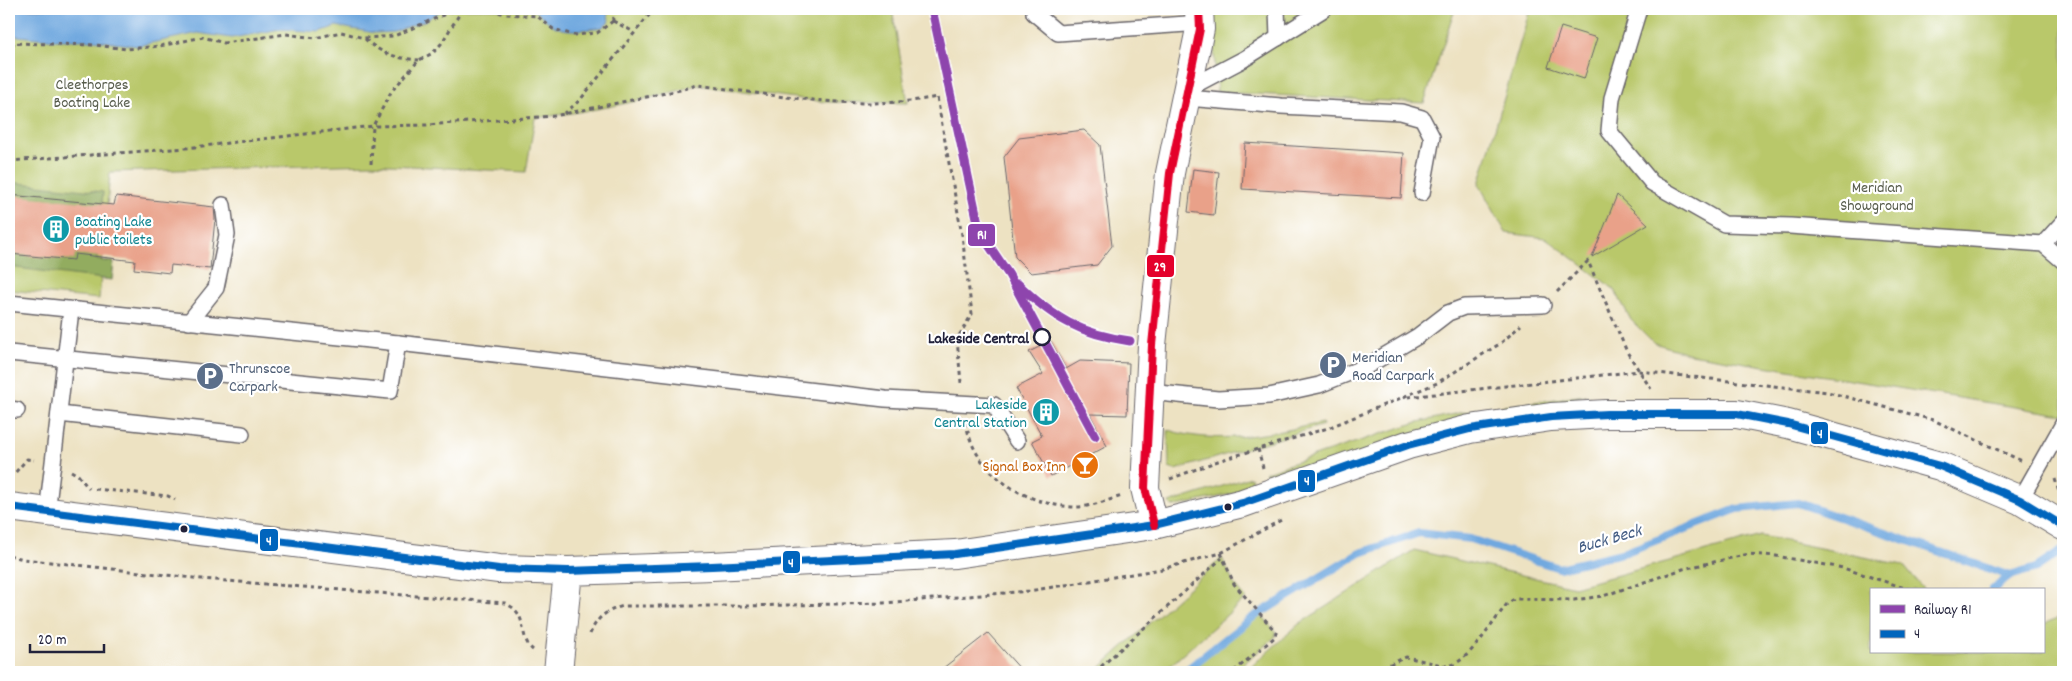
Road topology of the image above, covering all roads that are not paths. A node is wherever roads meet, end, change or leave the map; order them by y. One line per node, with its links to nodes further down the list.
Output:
1 (1034, 9): 5 (lane)
2 (1277, 9): 6 (lane)
3 (1324, 9): 6 (lane)
4 (1639, 9): 11 (lane)
5 (1200, 16): 7 (street)
6 (1278, 38): 7 (lane)
7 (1188, 93): 8 (lane); 20 (street)
8 (1422, 193)
9 (222, 205): 16 (lane)
10 (2063, 222): 11 (lane)
11 (2043, 244): 12 (lane)
12 (2063, 261)
13 (9, 303): 15 (lane)
14 (1543, 305): 20 (lane)
15 (71, 310): 16 (lane); 19 (lane)
16 (189, 322): 17 (lane)
17 (398, 343): 19 (lane); 24 (lane)
18 (9, 353): 19 (lane)
19 (66, 359): 21 (lane)
20 (1150, 392): 28 (street)
21 (59, 414): 23 (lane); 27 (lane)
22 (2063, 424): 25 (lane)
23 (242, 434)
24 (1017, 442)
25 (2020, 500): 28 (street); 29 (street)
26 (9, 507): 27 (street)
27 (47, 513): 30 (street)
28 (1154, 525): 30 (street)
29 (2063, 526)
30 (568, 571): 31 (street)
31 (558, 672)

